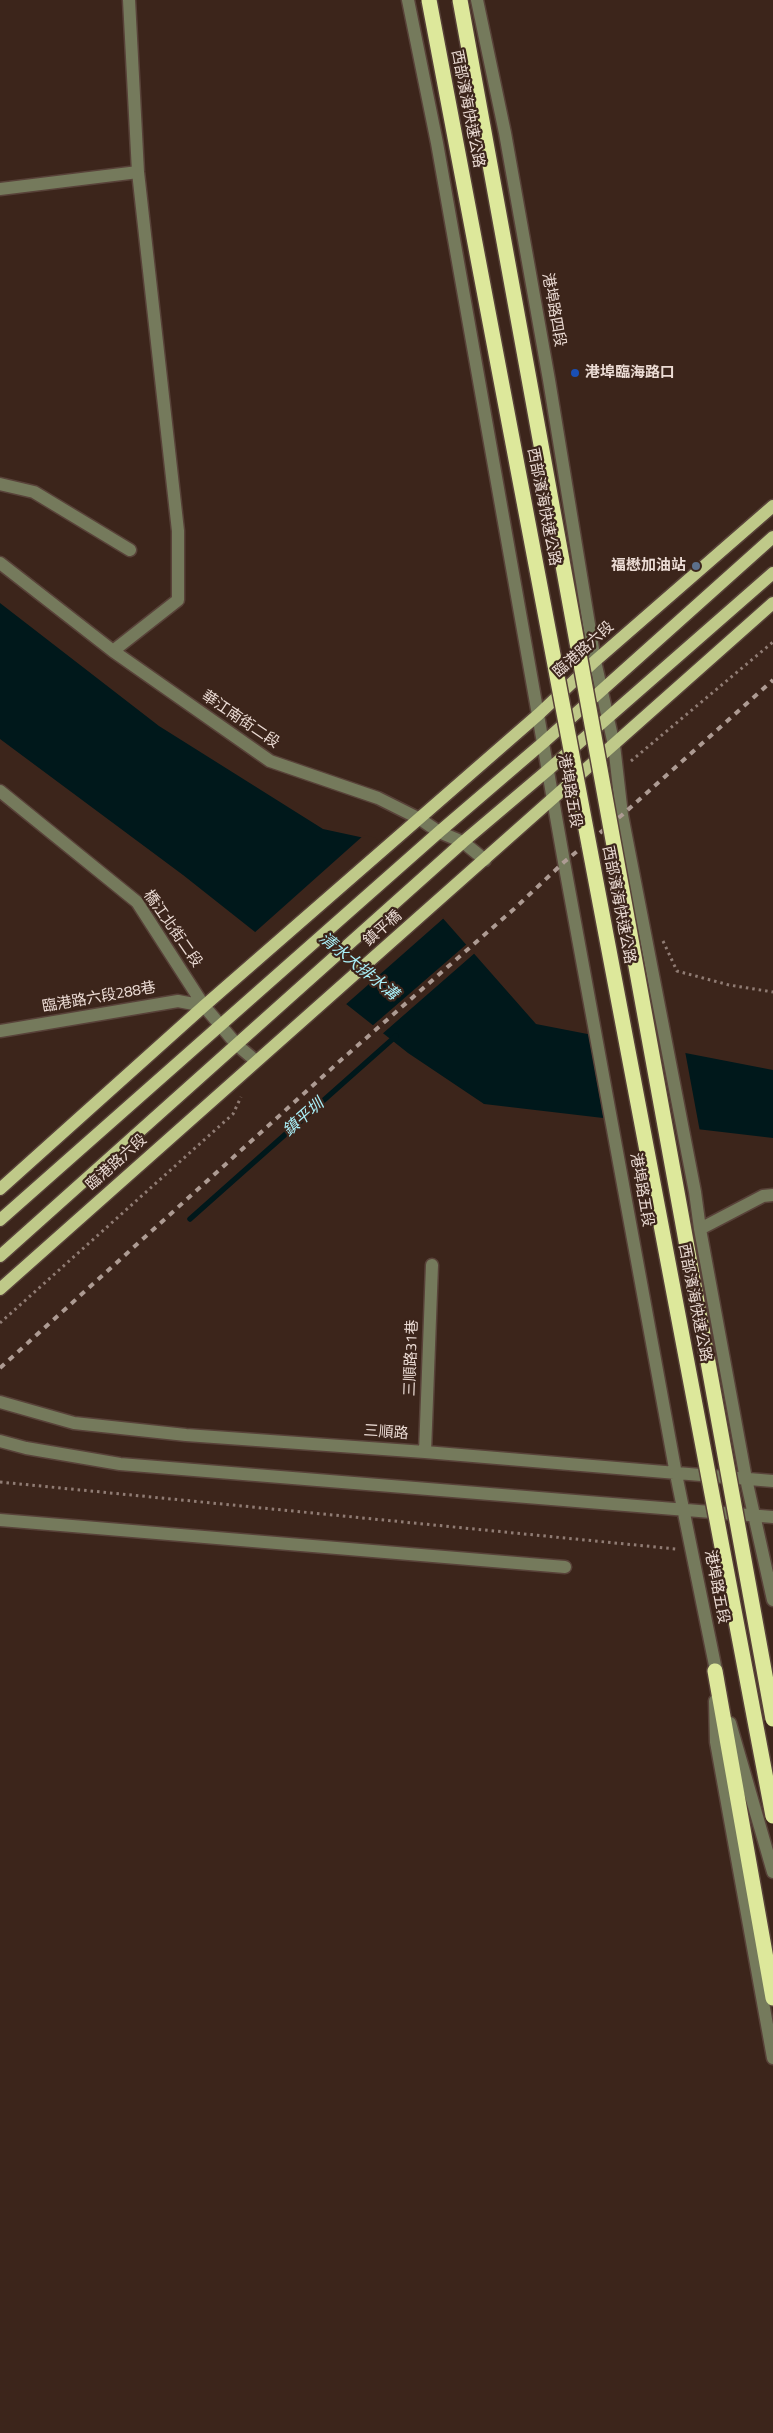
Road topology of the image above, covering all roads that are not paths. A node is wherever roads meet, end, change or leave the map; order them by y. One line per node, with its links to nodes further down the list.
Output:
1 (129, 0): 6 (street)
2 (408, 0): 18 (street)
3 (429, 0): 55 (highway, 西部濱海快速公路, bridge)
4 (460, 0): 54 (highway, 西部濱海快速公路, bridge)
5 (477, 0): 16 (street, 港埠路四段)
6 (138, 172): 7 (street); 15 (street)
7 (0, 189)
8 (0, 484): 11 (street)
9 (773, 506): 16 (main road, 臨港路六段)
10 (773, 537): 17 (main road)
11 (130, 550)
12 (0, 563): 15 (street, 華江南街二段)
13 (773, 573): 19 (main road)
14 (773, 604): 21 (main road)
15 (113, 651): 25 (street, 華江南街二段)
16 (595, 661): 17 (street, 港埠路四段); 18 (main road, 臨港路六段)
17 (601, 689): 19 (street, 港埠路四段); 20 (main road)
18 (539, 714): 20 (street, 港埠路五段); 25 (main road, 臨港路六段)
19 (608, 717): 21 (street, 港埠路四段); 22 (main road)
20 (544, 742): 22 (street, 港埠路五段); 26 (main road)
21 (614, 745): 24 (main road); 37 (street)
22 (548, 770): 24 (street, 港埠路五段); 27 (main road)
23 (0, 791): 29 (street, 橋江北街二段)
24 (554, 798): 28 (main road); 44 (street, 港埠路五段)
25 (420, 819): 26 (street, 華江南街二段); 29 (main road)
26 (439, 832): 27 (street, 華江南街二段); 30 (main road)
27 (463, 842): 28 (street, 華江南街二段); 32 (main road, 鎮平橋)
28 (485, 860): 33 (main road, 鎮平橋)
29 (204, 1006): 30 (street, 橋江北街二段); 31 (street, 臨港路六段288巷); 34 (main road)
30 (221, 1023): 32 (street, 橋江北街二段); 36 (main road)
31 (0, 1031)
32 (237, 1045): 33 (street, 橋江北街二段); 38 (main road, 臨港路六段)
33 (256, 1061): 40 (main road, 臨港路六段)
34 (0, 1189)
35 (773, 1195): 37 (street)
36 (0, 1220)
37 (700, 1229): 45 (street)
38 (0, 1256)
39 (432, 1265): 43 (street, 三順路31巷)
40 (0, 1289)
41 (0, 1402): 43 (street, 三順路)
42 (0, 1441): 47 (street)
43 (425, 1452): 44 (street, 三順路)
44 (676, 1474): 45 (street, 三順路); 47 (street, 港埠路五段)
45 (746, 1479): 46 (street, 三順路); 48 (street)
46 (773, 1481)
47 (685, 1510): 48 (street); 53 (street, 港埠路五段)
48 (755, 1516): 49 (street); 52 (street)
49 (773, 1517)
50 (0, 1520): 51 (street)
51 (565, 1567)
52 (773, 1600)
53 (715, 1671): 56 (street, 港埠路五段); 57 (highway); 58 (street, 港埠路五段)
54 (773, 1719)
55 (773, 1816)
56 (773, 1872)
57 (773, 1998)
58 (773, 2058)

